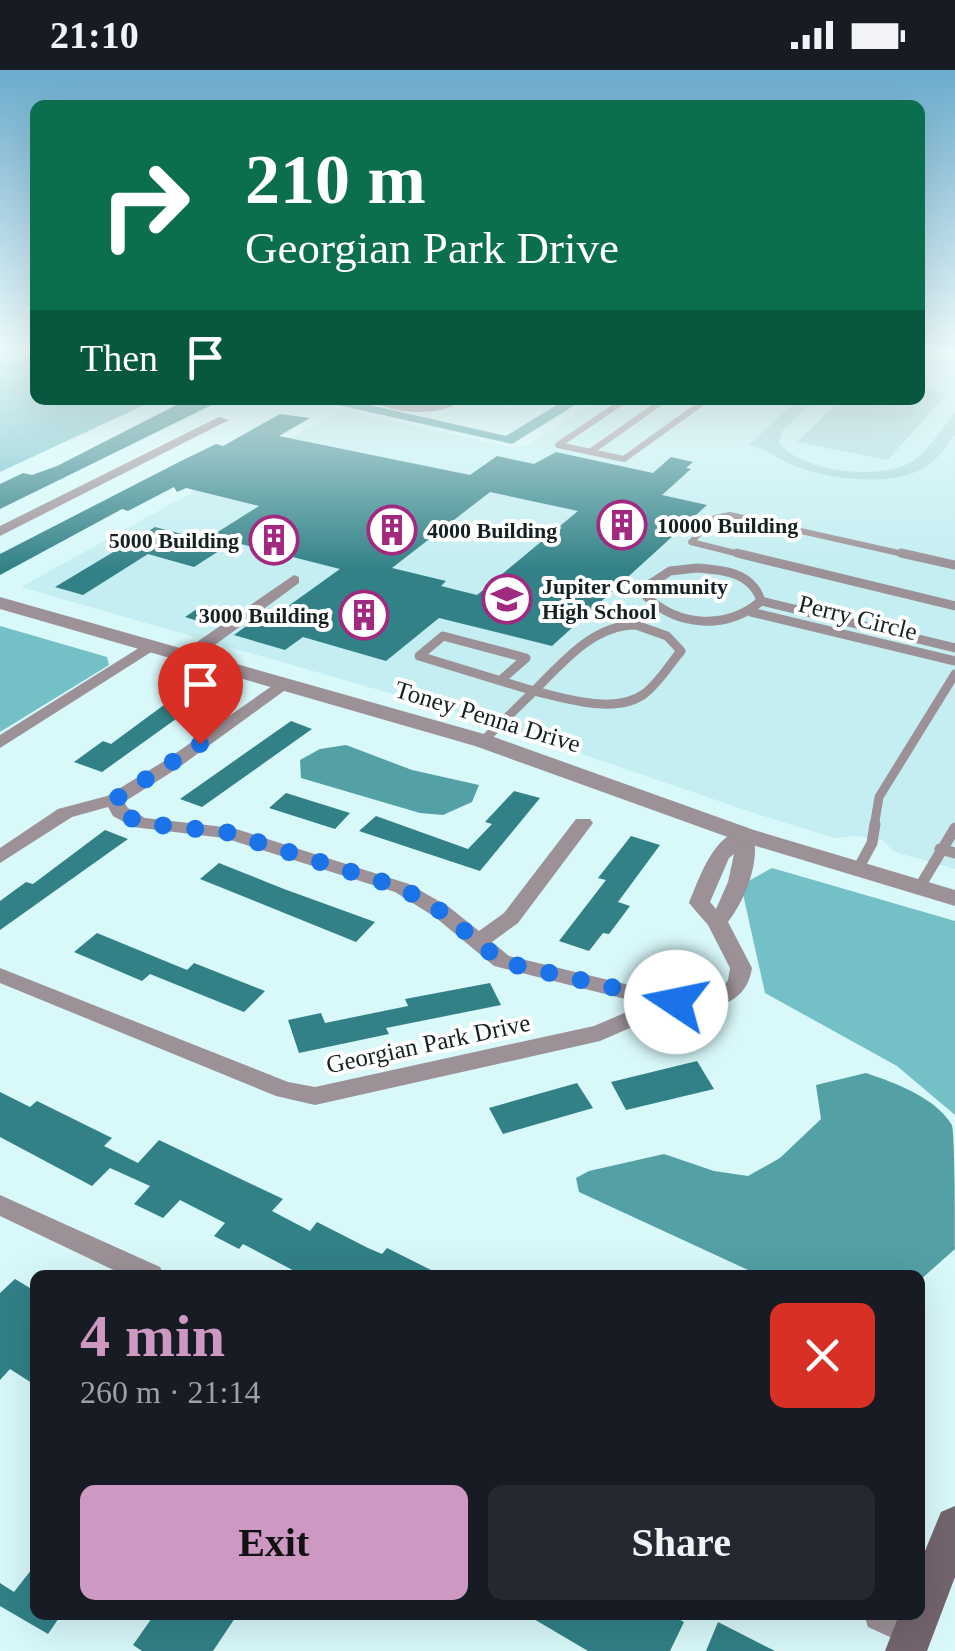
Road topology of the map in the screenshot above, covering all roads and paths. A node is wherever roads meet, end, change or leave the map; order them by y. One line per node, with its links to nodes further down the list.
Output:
1 (219, 422): 6 (street)
2 (593, 422): 5 (lane)
3 (633, 422): 5 (lane)
4 (676, 422): 5 (lane)
5 (590, 452)
6 (0, 532)
7 (955, 565): 11 (lane)
8 (294, 580): 15 (street)
9 (761, 600): 12 (lane, Perry Circle); 12 (lane, Perry Circle); 14 (lane, Perry Circle)
10 (0, 604): 13 (street, Toney Penna Drive)
11 (955, 606)
12 (752, 612): 16 (lane, Perry Circle)
13 (150, 646): 15 (street, Toney Penna Drive); 22 (street)
14 (955, 648)
15 (187, 657): 19 (street, Toney Penna Drive)
16 (955, 661)
17 (955, 674): 30 (lane)
18 (502, 679): 18 (lane); 20 (lane)
19 (282, 684): 21 (street, Toney Penna Drive); 23 (street)
20 (537, 690): 20 (lane); 21 (lane)
21 (483, 741): 26 (street, Toney Penna Drive)
22 (0, 743)
23 (114, 800): 29 (street); 33 (street)
24 (584, 823): 33 (street)
25 (955, 828): 27 (lane)
26 (746, 835): 30 (street, Toney Penna Drive); 35 (street)
27 (940, 849): 28 (lane); 31 (lane)
28 (955, 853)
29 (0, 857)
30 (858, 869): 31 (street, Toney Penna Drive)
31 (919, 888): 32 (street, Toney Penna Drive)
32 (955, 898)
33 (477, 943): 35 (street)
34 (0, 975): 35 (street, Georgian Park Drive)
35 (646, 997)
36 (0, 1205): 37 (street)
37 (139, 1270)
38 (955, 1525): 39 (main road)
39 (925, 1583)

